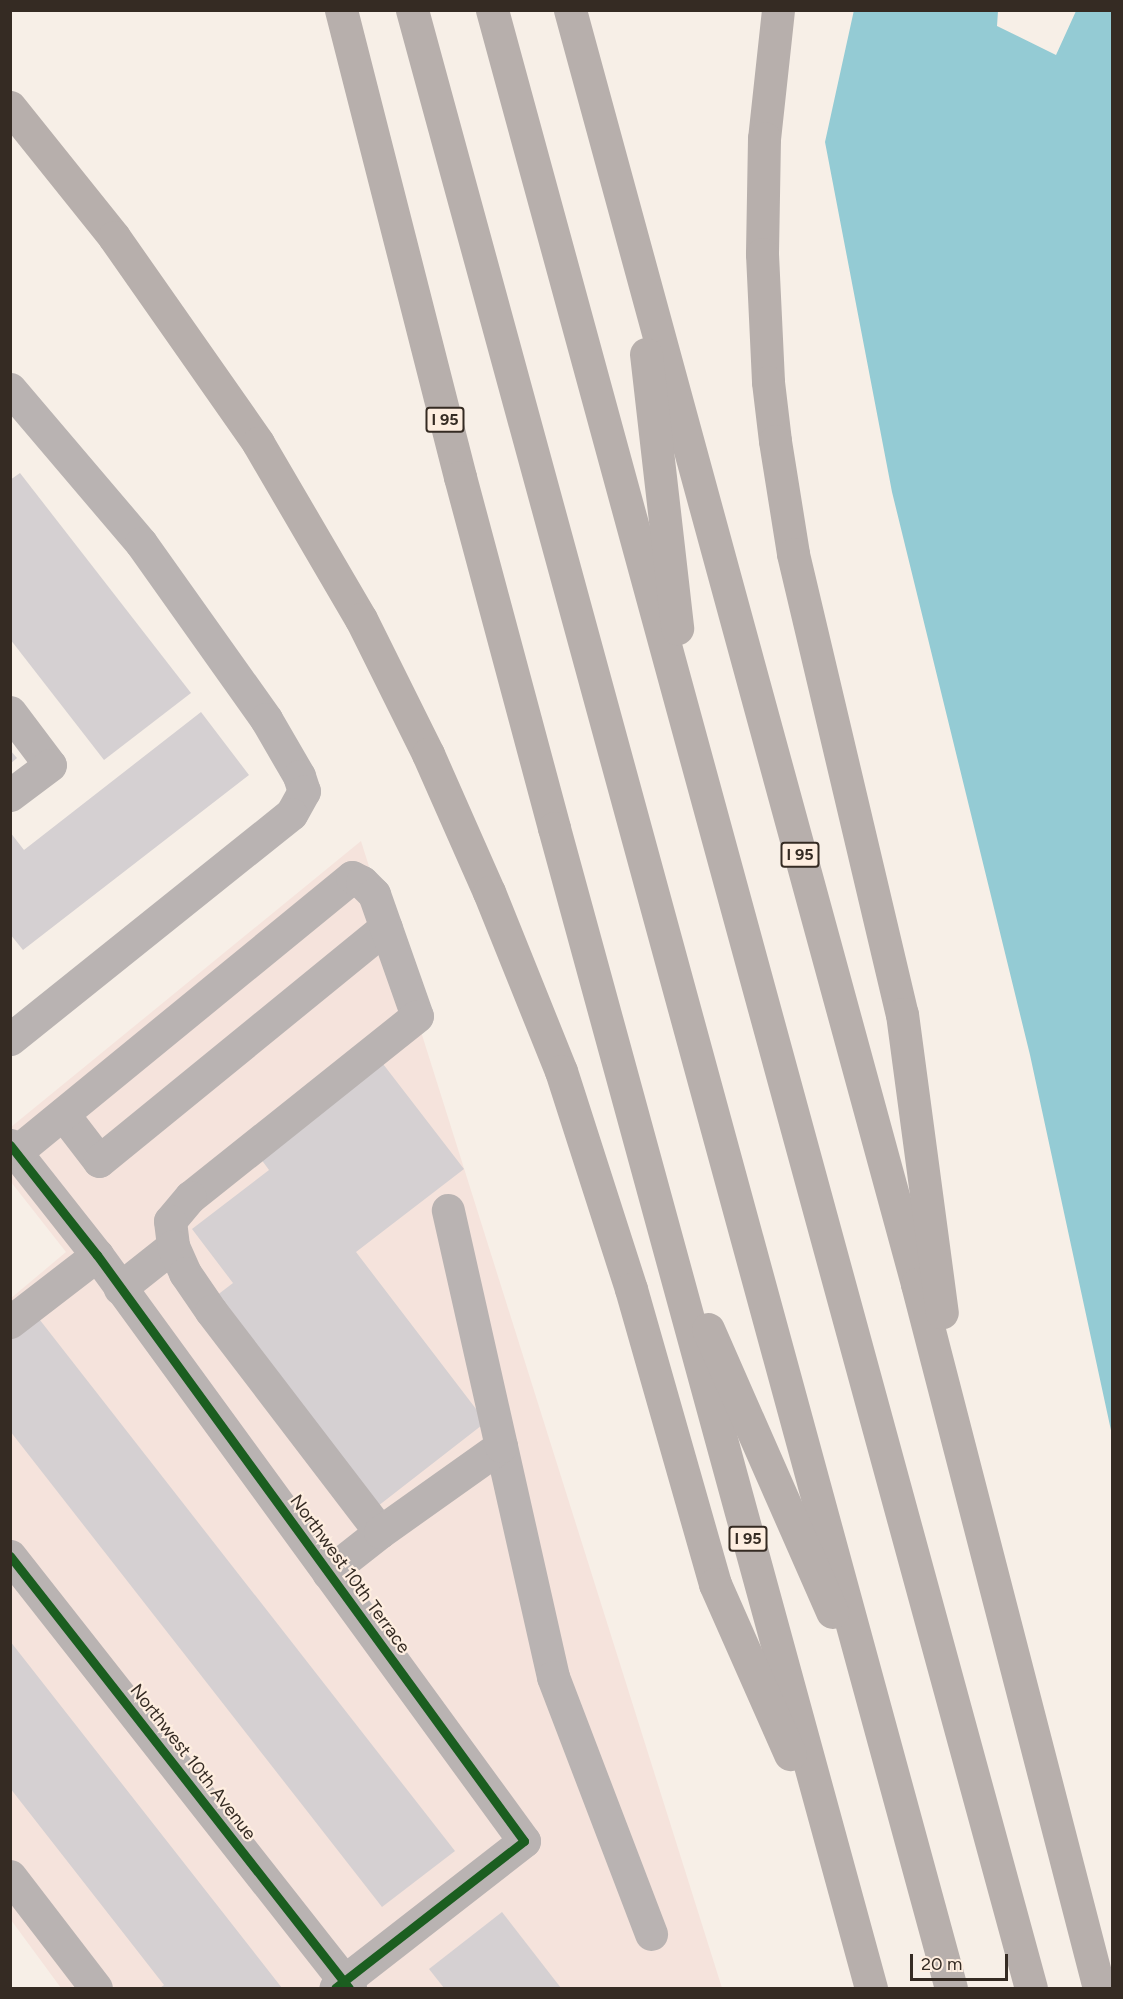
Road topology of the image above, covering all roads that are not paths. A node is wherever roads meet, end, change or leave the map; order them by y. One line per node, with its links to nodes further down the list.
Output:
1 (340, 10): 17 (highway, I 95)
2 (412, 10): 27 (highway)
3 (492, 10): 10 (highway)
4 (570, 10): 7 (highway, I 95)
5 (778, 10): 23 (highway)
6 (10, 107): 28 (highway)
7 (634, 248): 10 (highway); 23 (highway, I 95)
8 (10, 389): 13 (street)
9 (10, 712): 11 (street)
10 (690, 735): 35 (highway)
11 (10, 795)
12 (386, 927): 14 (street); 14 (street); 18 (street)
13 (16, 1024)
14 (63, 1114): 15 (street)
15 (13, 1148): 19 (street, Northwest 10th Terrace)
16 (447, 1210): 22 (street)
17 (663, 1226): 27 (highway); 28 (highway, I 95)
18 (173, 1246): 20 (street); 24 (street)
19 (97, 1255): 20 (street, Northwest 10th Terrace); 21 (street)
20 (120, 1288): 26 (street, Northwest 10th Terrace)
21 (10, 1322)
22 (501, 1446): 24 (street); 30 (street)
23 (962, 1462): 36 (highway, I 95)
24 (380, 1533): 26 (street)
25 (10, 1556): 31 (street, Northwest 10th Avenue)
26 (328, 1573): 31 (street, Northwest 10th Terrace)
27 (877, 1715): 34 (highway)
28 (833, 1851): 33 (highway, I 95)
29 (10, 1876): 32 (street)
30 (651, 1934)
31 (343, 1986)
32 (96, 1989)
33 (871, 1989)
34 (951, 1989)
35 (1031, 1989)
36 (1099, 1989)

